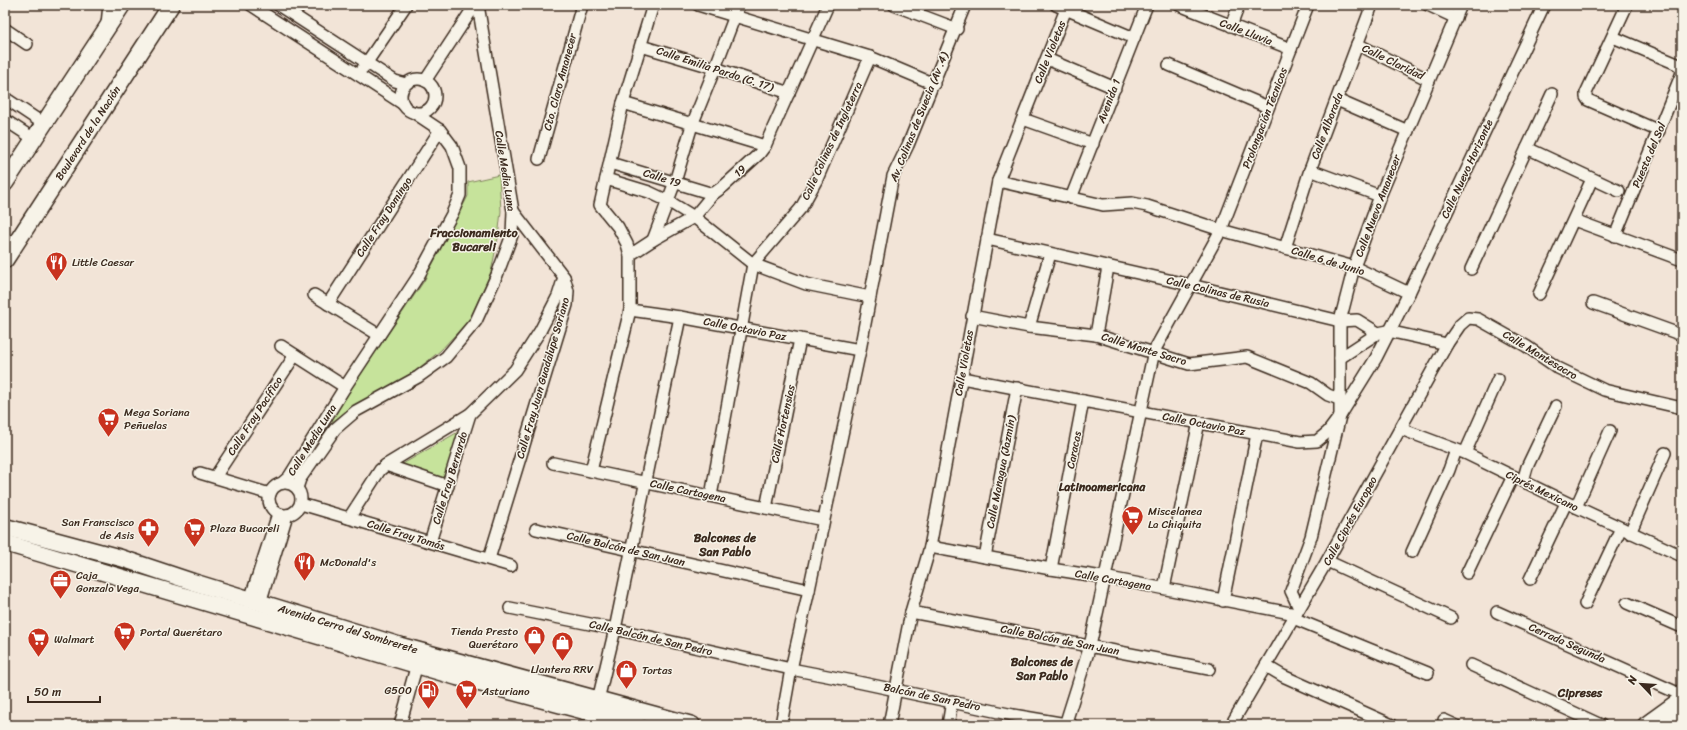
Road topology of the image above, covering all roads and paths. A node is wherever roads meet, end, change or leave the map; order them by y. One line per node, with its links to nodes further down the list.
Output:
1 (110, 5): 30 (street)
2 (122, 5): 30 (main road)
3 (171, 5): 95 (main road, Boulevard de la Nación)
4 (251, 5): 44 (street)
5 (278, 5): 41 (street)
6 (406, 5): 41 (street)
7 (475, 5): 47 (street)
8 (478, 5): 85 (street, Calle Media Luna)
9 (582, 5): 70 (street, Cto. Claro Amanecer)
10 (653, 5): 37 (street)
11 (698, 5): 25 (street)
12 (828, 5): 34 (street, 19)
13 (894, 5): 31 (street)
14 (964, 5): 31 (street, Av. Colinas de Suecia (Av .4))
15 (1056, 5): 26 (street)
16 (1147, 5): 33 (street, Avenida 1)
17 (1179, 5): 28 (street, Calle Lluvia)
18 (1239, 5): 28 (street)
19 (1308, 5): 38 (street, Prolongación Técnicos)
20 (1372, 5): 36 (street, Calle Alborada)
21 (1428, 5): 27 (street)
22 (1461, 5): 27 (street, Calle Nuevo Amanecer)
23 (1544, 5): 103 (street, Calle Nuevo Horizonte)
24 (1627, 5): 32 (street)
25 (737, 10): 34 (street); 43 (street)
26 (1066, 10): 33 (street); 40 (street, Calle Violetas)
27 (1456, 18): 46 (street, Calle Nuevo Amanecer)
28 (1231, 26): 38 (street, Calle Lluvia)
29 (5, 29): 35 (street)
30 (106, 29): 61 (main road)
31 (956, 29): 49 (street, Av. Colinas de Suecia (Av .4))
32 (1613, 37): 45 (street); 65 (street)
33 (1134, 38): 50 (street, Avenida 1)
34 (813, 40): 39 (street); 51 (street, 19)
35 (27, 44)
36 (1357, 44): 46 (street, Calle Claridad); 54 (street, Calle Alborada)
37 (641, 46): 43 (street, Calle Emilia Pardo (C. 17)); 55 (street)
38 (1291, 49): 57 (street, Prolongación Técnicos)
39 (870, 58): 49 (street); 97 (street, Calle Colinas de Inglaterra)
40 (1046, 59): 50 (street); 59 (street, Calle Violetas)
41 (366, 63): 44 (street); 48 (street)
42 (1169, 65): 57 (street)
43 (715, 68): 51 (street, Calle Emilia Pardo (C. 17)); 62 (street)
44 (358, 75): 56 (street)
45 (1681, 75): 65 (street, Puesta del Sol)
46 (1429, 80): 64 (street, Calle Nuevo Amanecer)
47 (425, 81): 48 (street); 58 (street)
48 (406, 84): 56 (street)
49 (933, 84): 106 (street, Av. Colinas de Suecia (Av .4))
50 (1115, 88): 67 (street, Avenida 1)
51 (789, 93): 68 (street, 19)
52 (1552, 94): 69 (street)
53 (5, 98): 61 (street)
54 (1337, 100): 64 (street); 72 (street, Calle Alborada)
55 (623, 103): 62 (street); 71 (street)
56 (403, 104): 58 (street)
57 (1268, 108): 88 (street, Prolongación Técnicos)
58 (413, 112): 63 (street, Calle Media Luna)
59 (1023, 119): 67 (street); 76 (street, Calle Violetas)
60 (5, 120): 66 (street)
61 (44, 124): 66 (main road)
62 (692, 125): 68 (street); 77 (street)
63 (440, 130): 108 (street, Calle Fray Domingo); 117 (street, Calle Media Luna)
64 (1408, 131): 82 (street, Calle Nuevo Amanecer)
65 (1659, 131): 89 (street, Puesta del Sol)
66 (34, 139): 78 (main road)
67 (1093, 144): 83 (street, Avenida 1)
68 (765, 146): 81 (street, 19)
69 (1527, 148): 75 (street); 100 (street)
70 (539, 159)
71 (610, 163): 73 (street, Calle 19); 74 (street)
72 (1310, 170): 82 (street); 92 (street, Calle Alborada)
73 (654, 176): 77 (street, Calle 19); 80 (street)
74 (606, 179): 80 (street); 94 (street)
75 (1592, 179): 79 (street); 87 (street)
76 (998, 180): 83 (street, Calle 6 de Junio); 90 (street, Calle Violetas)
77 (675, 182): 81 (street, Calle 19); 84 (street)
78 (5, 183)
79 (1619, 191)
80 (649, 192): 84 (street)
81 (714, 194): 86 (street, 19)
82 (1380, 196): 99 (street, Calle Nuevo Amanecer)
83 (1071, 198): 88 (street, Calle 6 de Junio)
84 (668, 201): 86 (street); 91 (street)
85 (513, 211): 101 (street, Calle Fray Juan Guadalupe Soriano); 153 (street, Calle Media Luna)
86 (694, 217): 91 (street, 19); 97 (street)
87 (1574, 220): 89 (street); 104 (street)
88 (1221, 230): 92 (street, Calle 6 de Junio); 102 (street, Prolongación Técnicos)
89 (1615, 236): 96 (street)
90 (987, 239): 93 (street, Calle Colinas de Rusia); 111 (street, Calle Violetas)
91 (653, 240): 94 (street, 19)
92 (1285, 248): 99 (street, Calle 6 de Junio)
93 (1050, 254): 98 (street, Calle Colinas de Rusia); 114 (street)
94 (630, 255): 109 (street)
95 (5, 260)
96 (1682, 260)
97 (754, 264): 106 (street); 115 (street, Calle Colinas de Inglaterra)
98 (1108, 267): 102 (street, Calle Colinas de Rusia); 118 (street)
99 (1354, 267): 103 (street, Calle 6 de Junio); 113 (street, Calle Nuevo Amanecer)
100 (1470, 269)
101 (564, 277): 136 (street); 172 (street, Calle Fray Juan Guadalupe Soriano)
102 (1191, 285): 113 (street, Calle Colinas de Rusia); 124 (street, Prolongación Técnicos)
103 (1409, 293): 116 (street, Calle Nuevo Horizonte)
104 (1539, 294)
105 (314, 295): 108 (street)
106 (870, 297): 123 (street, Av. Colinas de Suecia (Av .4))
107 (1593, 303): 119 (street)
108 (328, 304): 117 (street)
109 (630, 310): 110 (street, Calle Octavio Paz); 146 (street)
110 (680, 316): 115 (street, Calle Octavio Paz); 150 (street)
111 (972, 316): 114 (street, Calle Monte Sacro); 127 (street, Calle Violetas)
112 (1468, 318): 121 (street, Calle Ciprés Europeo); 134 (street, Calle Montesacro)
113 (1340, 322): 116 (street, Calle Colinas de Rusia); 126 (street, Calle Nuevo Amanecer)
114 (1029, 327): 118 (street, Calle Monte Sacro)
115 (742, 328): 120 (street, Calle Octavio Paz); 155 (street, Calle Colinas de Inglaterra)
116 (1383, 332): 121 (street, Calle Colinas de Rusia); 126 (street); 137 (street, Calle Octavio Paz)
117 (379, 335): 129 (street, Calle Media Luna)
118 (1096, 335): 124 (street, Calle Monte Sacro)
119 (1682, 335)
120 (800, 339): 123 (street, Calle Octavio Paz); 158 (street, Calle Hortensias)
121 (1447, 344): 139 (street, Calle Ciprés Europeo)
122 (281, 346): 125 (street)
123 (860, 350): 161 (street, Av. Colinas de Suecia (Av .4))
124 (1154, 353): 131 (street, Calle Monte Sacro); 135 (street, Prolongación Técnicos)
125 (295, 355): 129 (street); 148 (street, Calle Fray Pacífico)
126 (1340, 358): 131 (street, Calle Nuevo Amanecer)
127 (962, 378): 130 (street, Calle Octavio Paz); 167 (street, Calle Violetas)
128 (1498, 379): 142 (street)
129 (345, 387): 151 (street, Calle Media Luna)
130 (1017, 388): 132 (street, Calle Octavio Paz); 171 (street, Calle Managua (Jazmín))
131 (1340, 399): 137 (street, Calle Nuevo Amanecer)
132 (1083, 401): 135 (street, Calle Octavio Paz); 175 (street, Caracas)
133 (1556, 406): 149 (street)
134 (1682, 408)
135 (1141, 412): 138 (street, Calle Octavio Paz); 177 (street, Prolongación Técnicos)
136 (470, 414): 145 (street); 152 (street, Calle Fray Bernardo)
137 (1340, 416): 141 (street, Calle Octavio Paz); 188 (street)
138 (1199, 422): 141 (street, Calle Octavio Paz); 179 (street)
139 (1402, 428): 142 (street, Ciprés Mexicano); 173 (street, Calle Ciprés Europeo)
140 (1610, 431): 157 (street)
141 (1257, 434): 182 (street)
142 (1461, 452): 149 (street, Ciprés Mexicano); 169 (street)
143 (1665, 454): 164 (street)
144 (553, 463): 146 (street, Calle Cartagena)
145 (386, 465): 152 (street); 160 (street)
146 (591, 471): 150 (street, Calle Cartagena)
147 (200, 473): 148 (street)
148 (215, 477): 154 (street)
149 (1518, 478): 157 (street, Ciprés Mexicano); 176 (street)
150 (646, 482): 155 (street, Calle Cartagena); 168 (street)
151 (282, 483): 153 (street); 154 (street)
152 (448, 486): 165 (street, Calle Fray Bernardo)
153 (297, 488): 156 (street)
154 (270, 494): 159 (street)
155 (711, 496): 158 (street, Calle Cartagena)
156 (301, 504): 159 (street); 160 (street, Calle Fray Tomás)
157 (1571, 505): 164 (street, Ciprés Mexicano); 178 (street)
158 (766, 508): 161 (street, Calle Cartagena)
159 (282, 515): 181 (street)
160 (349, 518): 165 (street, Calle Fray Tomás)
161 (823, 520): 180 (street, Av. Colinas de Suecia (Av .4))
162 (5, 527): 181 (main road, Avenida Cerro del Sombrerete)
163 (536, 529): 168 (street, Calle Balcón de San Juan)
164 (1625, 530): 170 (street, Ciprés Mexicano); 184 (street)
165 (430, 542): 172 (street, Calle Fray Tomás)
166 (5, 543): 193 (main road, Avenida Cerro del Sombrerete)
167 (930, 547): 171 (street, Calle Cartagena); 186 (street, Calle Violetas)
168 (631, 549): 180 (street, Calle Balcón de San Juan); 191 (street)
169 (1412, 552)
170 (1682, 556)
171 (985, 557): 175 (street, Calle Cartagena)
172 (489, 559): 174 (street, Calle Fray Tomás)
173 (1328, 561): 188 (street, Calle Ciprés Europeo); 189 (street)
174 (511, 566)
175 (1051, 569): 177 (street, Calle Cartagena)
176 (1467, 573)
177 (1105, 578): 179 (street, Calle Cartagena); 192 (street, Prolongación Técnicos)
178 (1530, 579)
179 (1164, 588): 182 (street, Calle Cartagena)
180 (809, 590): 196 (street, Av. Colinas de Suecia (Av .4))
181 (255, 601): 203 (main road, Avenida Cerro del Sombrerete)
182 (1223, 601): 188 (street, Calle Cartagena)
183 (1627, 603): 190 (street)
184 (1585, 604)
185 (510, 608): 191 (street, Calle Balcón de San Pedro)
186 (911, 612): 192 (street, Calle Balcón de San Juan); 199 (street, Calle Violetas)
187 (1497, 612): 200 (street, Cerrada Segunda)
188 (1296, 614): 194 (street, Calle Ciprés Europeo); 198 (street, Calle Cartagena)
189 (1451, 618)
190 (1682, 627)
191 (615, 629): 196 (street, Calle Balcón de San Pedro); 203 (street)
192 (1090, 646): 197 (street, Calle Balcón de San Juan); 214 (street, Prolongación Técnicos)
193 (417, 664): 203 (main road, Avenida Cerro del Sombrerete); 208 (street)
194 (1266, 666): 215 (street, Calle Ciprés Europeo); 216 (street)
195 (1471, 666): 218 (street)
196 (791, 669): 199 (street, Balcón de San Pedro); 211 (street, Av. Colinas de Suecia (Av .4))
197 (1209, 669)
198 (1428, 673)
199 (897, 690): 202 (street, Balcón de San Pedro); 212 (street, Calle Violetas)
200 (1682, 695)
201 (1682, 698): 207 (main road)
202 (952, 701): 204 (street, Balcón de San Pedro); 213 (street)
203 (595, 713): 209 (main road, Avenida Cerro del Sombrerete); 210 (main road, Avenida Cerro del Sombrerete)
204 (1011, 720): 214 (street, Balcón de San Pedro)
205 (1444, 720): 217 (street)
206 (1682, 721): 207 (main road)
207 (1649, 723)
208 (400, 725)
209 (637, 725)
210 (692, 725)
211 (781, 725)
212 (890, 725)
213 (948, 725)
214 (1068, 725)
215 (1231, 725)
216 (1392, 725)
217 (1455, 725)
218 (1601, 725)

